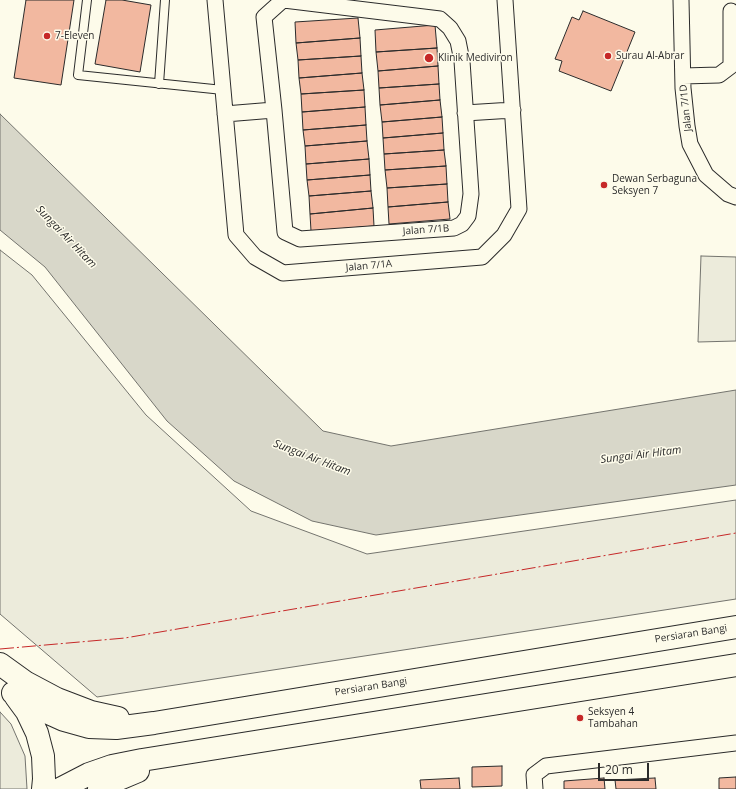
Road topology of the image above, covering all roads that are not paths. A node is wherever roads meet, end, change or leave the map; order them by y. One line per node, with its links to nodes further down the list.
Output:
1 (87, 0): 9 (lane)
2 (166, 0): 9 (lane)
3 (215, 0): 10 (street, Jalan 7/1A)
4 (283, 0): 11 (street, Jalan 7/1B); 13 (street, Jalan 7/1B)
5 (505, 0): 12 (street, Jalan 7/1A)
6 (681, 0): 8 (street, Jalan 7/1D)
7 (731, 11): 8 (street)
8 (683, 76): 15 (street, Jalan 7/1D)
9 (159, 84): 10 (lane)
10 (223, 90): 14 (street, Jalan 7/1A)
11 (274, 110): 13 (street, Jalan 7/1B); 14 (street)
12 (513, 110): 13 (street); 14 (street, Jalan 7/1A)
13 (465, 113)
14 (226, 114)
15 (736, 197)
16 (736, 627): 20 (main road, Persiaran Bangi)
17 (0, 664): 20 (main road)
18 (736, 665): 22 (main road)
19 (6, 686): 20 (main road, Persiaran Bangi); 23 (main road)
20 (154, 723)
21 (736, 743): 26 (street)
22 (198, 752): 24 (main road); 25 (main road)
23 (43, 789)
24 (60, 789)
25 (100, 789)
26 (534, 789)

